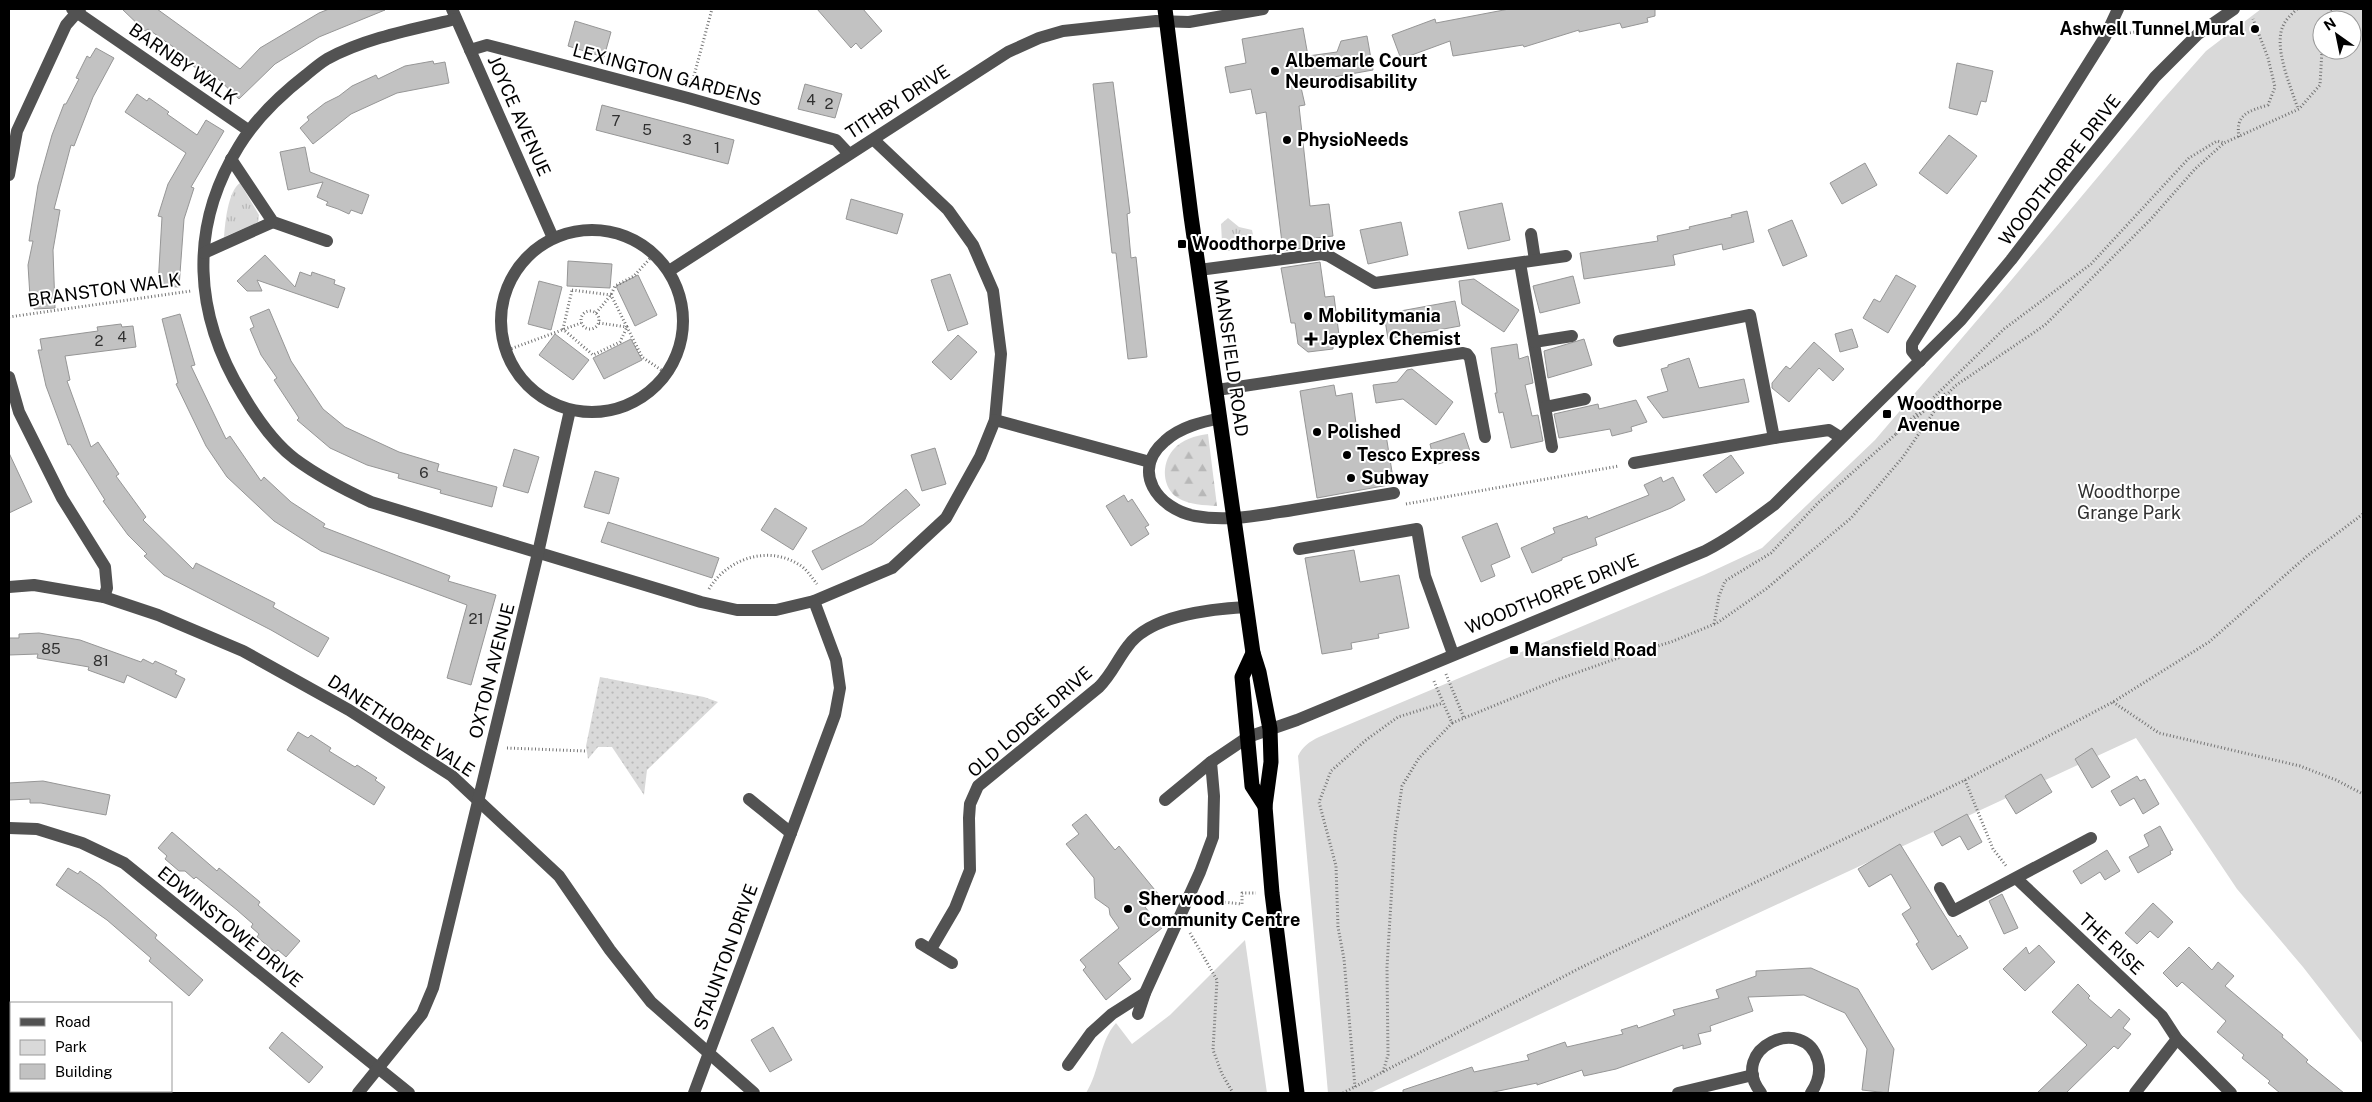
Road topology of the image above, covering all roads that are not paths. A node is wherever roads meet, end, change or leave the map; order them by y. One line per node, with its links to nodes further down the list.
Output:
1 (1263, 9): 6 (street, TITHBY DRIVE)
2 (2118, 9): 26 (street, WOODTHORPE DRIVE)
3 (2234, 9): 26 (street, WOODTHORPE DRIVE)
4 (76, 10): 8 (street, BARNBY WALK); 12 (street)
5 (454, 14): 7 (street, JOYCE AVENUE); 8 (street)
6 (1166, 15): 9 (street, TITHBY DRIVE); 21 (highway, MANSFIELD ROAD)
7 (470, 50): 10 (street, LEXINGTON GARDENS); 15 (street, JOYCE AVENUE)
8 (248, 130): 11 (street)
9 (874, 140): 10 (street, TITHBY DRIVE); 33 (street)
10 (849, 154): 22 (street, TITHBY DRIVE)
11 (231, 159): 13 (street); 17 (street)
12 (9, 175)
13 (273, 222): 16 (street); 17 (street)
14 (1530, 234): 19 (street)
15 (554, 238): 22 (street); 31 (street)
16 (327, 241)
17 (204, 253): 43 (street)
18 (1566, 256): 19 (street)
19 (1535, 260): 20 (street)
20 (1520, 262): 21 (street); 25 (street)
21 (1199, 270): 28 (highway, MANSFIELD ROAD)
22 (670, 271): 31 (street)
23 (1572, 336): 25 (street)
24 (1619, 341): 36 (street)
25 (1534, 342): 30 (street)
26 (1920, 361): 35 (street, WOODTHORPE DRIVE)
27 (9, 377): 45 (street)
28 (1217, 390): 32 (highway, MANSFIELD ROAD); 34 (street)
29 (1585, 399): 30 (street)
30 (1546, 407): 37 (street)
31 (570, 410): 43 (street, OXTON AVENUE)
32 (1221, 418): 38 (street); 41 (highway, MANSFIELD ROAD)
33 (995, 420): 38 (street); 46 (street)
34 (1485, 437)
35 (1840, 437): 36 (street); 49 (street, WOODTHORPE DRIVE)
36 (1774, 438): 39 (street)
37 (1552, 447)
38 (1150, 462): 41 (street)
39 (1634, 463)
40 (1394, 493): 41 (street)
41 (1235, 519): 47 (highway, MANSFIELD ROAD)
42 (1299, 549): 49 (street)
43 (538, 553): 46 (street); 53 (street, OXTON AVENUE)
44 (9, 587): 45 (street, DANETHORPE VALE)
45 (104, 597): 53 (street, DANETHORPE VALE)
46 (820, 599): 58 (street, STAUNTON DRIVE)
47 (1247, 607): 48 (highway, MANSFIELD ROAD); 62 (street, OLD LODGE DRIVE)
48 (1253, 653): 50 (highway, MANSFIELD ROAD); 51 (highway, MANSFIELD ROAD)
49 (1453, 654): 50 (street, WOODTHORPE DRIVE)
50 (1270, 729): 51 (street, WOODTHORPE DRIVE); 56 (highway, MANSFIELD ROAD)
51 (1248, 736): 52 (street, WOODTHORPE DRIVE); 56 (highway, MANSFIELD ROAD)
52 (1211, 762): 55 (street, WOODTHORPE DRIVE); 63 (street)
53 (478, 798): 66 (street, DANETHORPE VALE); 68 (street, OXTON AVENUE)
54 (749, 799): 58 (street)
55 (1164, 800)
56 (1265, 806): 74 (highway, MANSFIELD ROAD)
57 (9, 828): 68 (street, EDWINSTOWE DRIVE)
58 (791, 832): 66 (street, STAUNTON DRIVE)
59 (2092, 838): 60 (street)
60 (2017, 879): 61 (street); 65 (street, THE RISE)
61 (1940, 888)
62 (952, 963)
63 (1145, 993): 64 (street); 67 (street)
64 (1138, 1014)
65 (2177, 1038): 78 (street); 79 (street, THE RISE)
66 (709, 1055): 72 (street, STAUNTON DRIVE); 73 (street, DANETHORPE VALE)
67 (1068, 1065)
68 (378, 1069): 70 (street, OXTON AVENUE); 71 (street, EDWINSTOWE DRIVE)
69 (1752, 1075): 75 (street); 76 (street); 77 (street)
70 (358, 1093)
71 (409, 1093)
72 (694, 1093)
73 (754, 1093)
74 (1297, 1093)
75 (1678, 1093)
76 (1761, 1093)
77 (1811, 1093)
78 (2135, 1093)
79 (2231, 1093)

